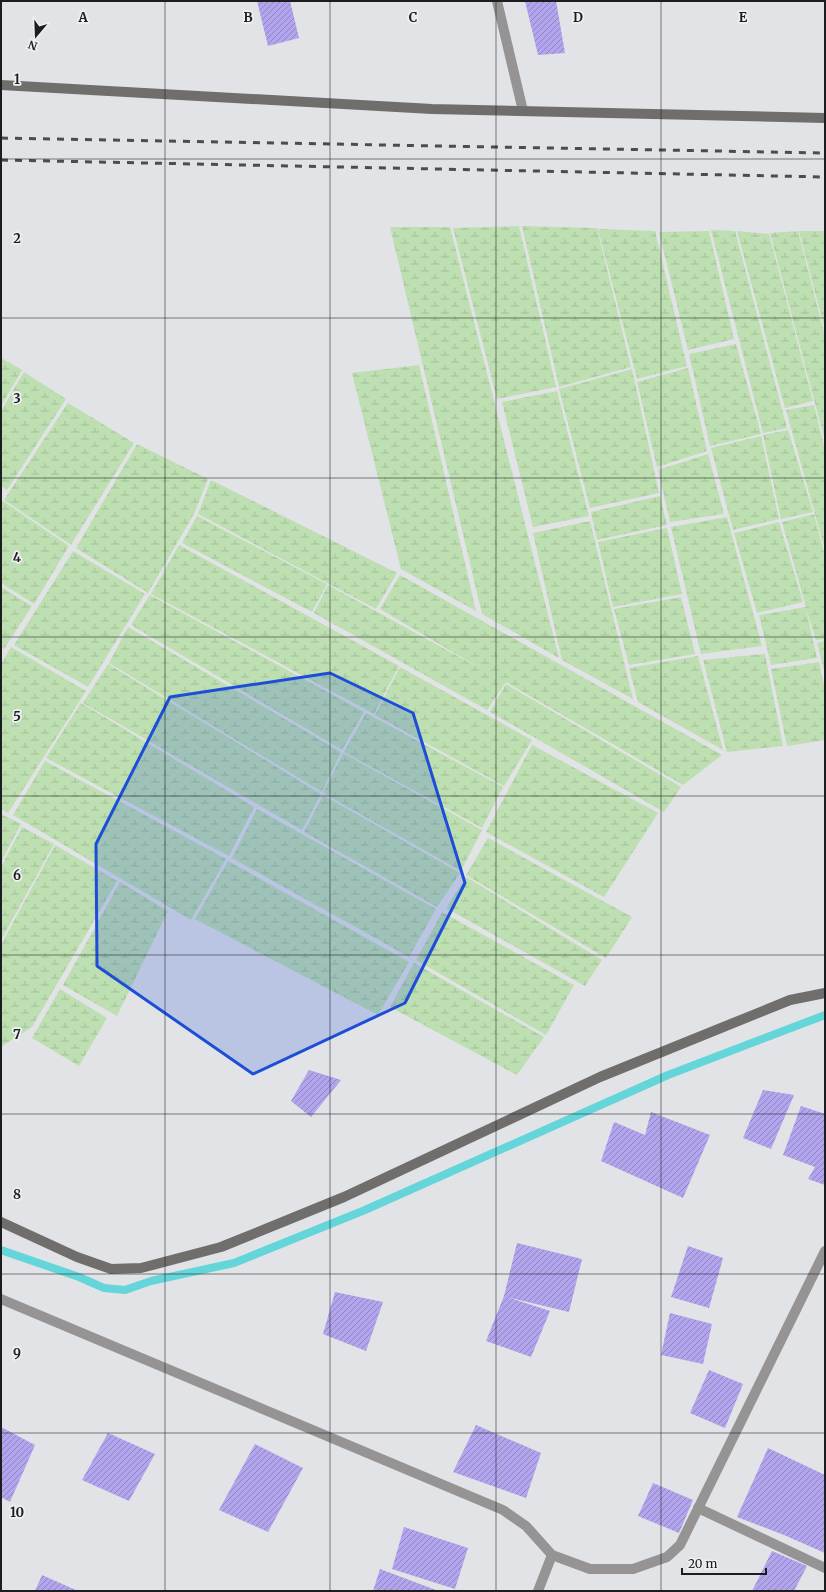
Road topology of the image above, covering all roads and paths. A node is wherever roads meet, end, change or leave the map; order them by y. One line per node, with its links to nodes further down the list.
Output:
1 (496, 1): 3 (street)
2 (1, 85): 3 (street)
3 (523, 111): 4 (street)
4 (825, 118)
5 (825, 992): 6 (street)
6 (1, 1222)
7 (825, 1251): 9 (street)
8 (1, 1299): 10 (street)
9 (698, 1508): 10 (street); 11 (street)
10 (552, 1555): 12 (street)
11 (825, 1568)
12 (538, 1591)

